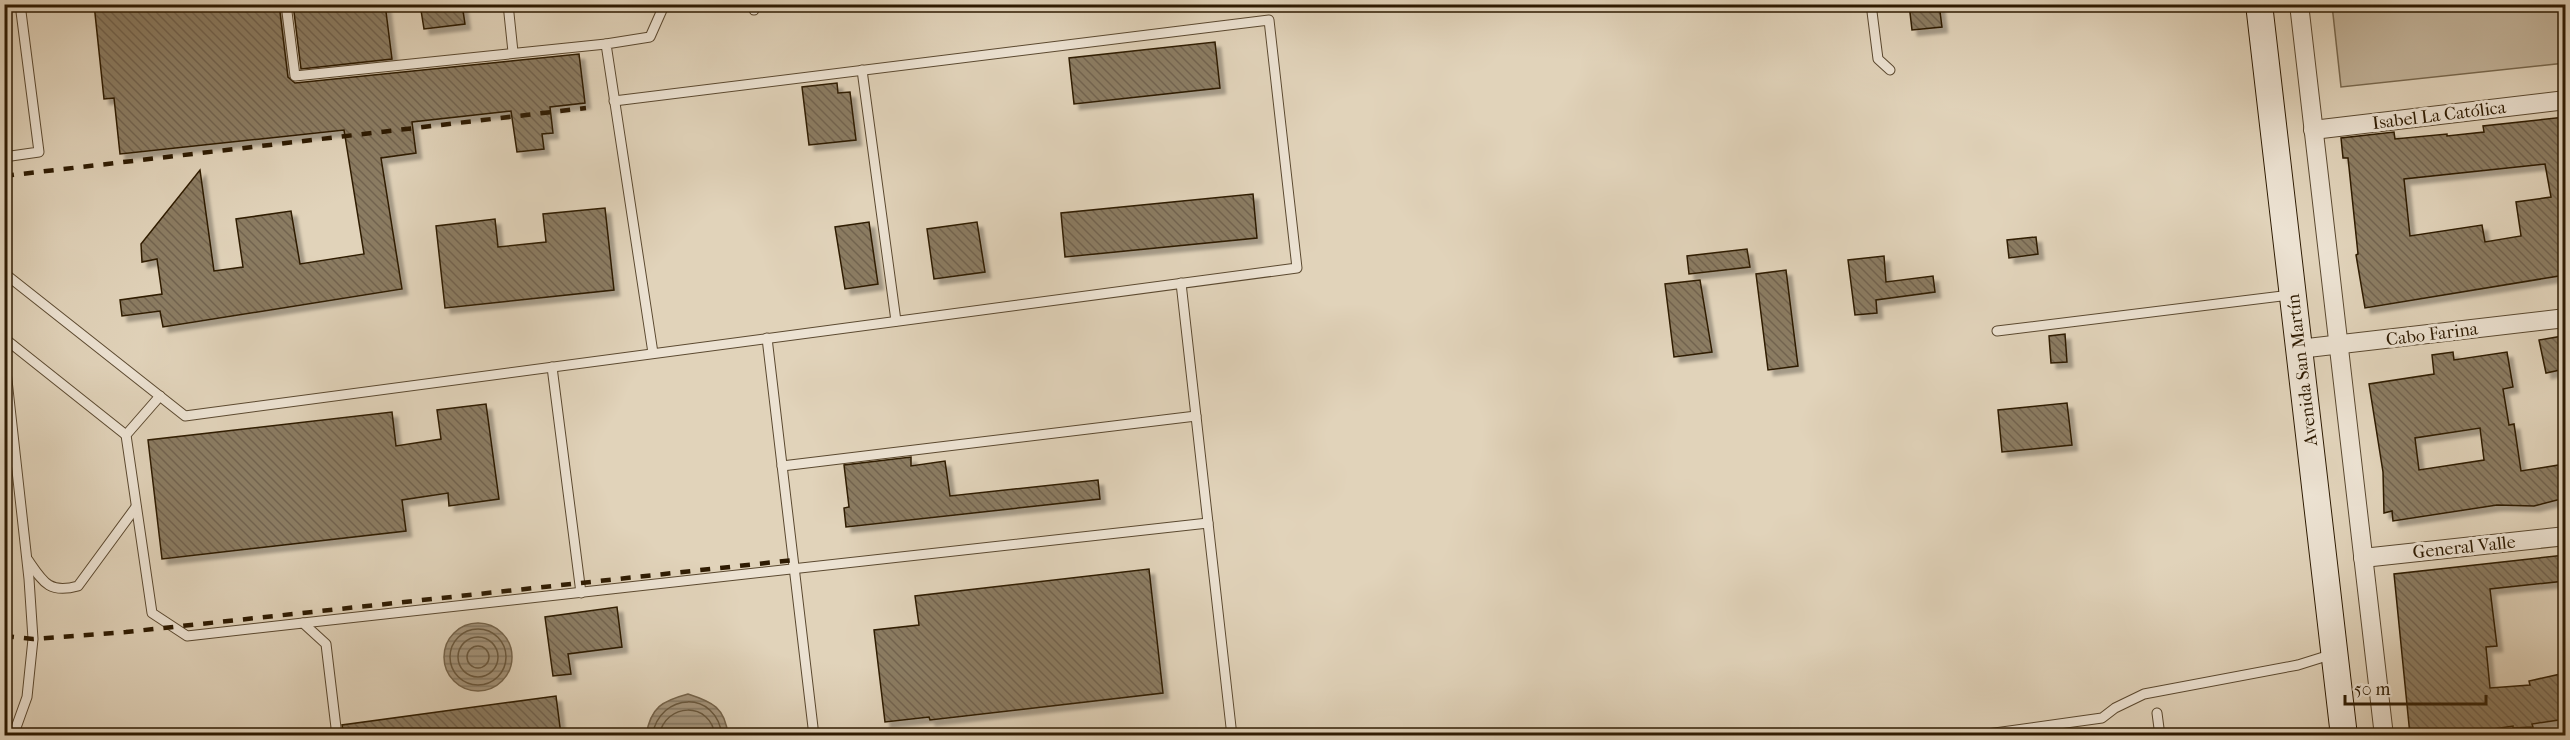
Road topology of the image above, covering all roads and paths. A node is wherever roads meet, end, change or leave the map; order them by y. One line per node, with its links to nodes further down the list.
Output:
1 (20, 4): 15 (lane)
2 (286, 4): 9 (lane)
3 (508, 4): 9 (lane)
4 (661, 4): 8 (lane)
5 (1871, 4): 11 (lane)
6 (2259, 4): 18 (street, Avenida San Martín)
7 (2299, 4): 14 (street)
8 (606, 44): 9 (lane); 12 (lane)
9 (513, 52)
10 (862, 70): 12 (lane); 17 (lane); 20 (lane)
11 (1890, 70)
12 (614, 100): 27 (lane)
13 (2565, 100): 14 (street, Isabel La Católica)
14 (2313, 129): 24 (street)
15 (4, 157)
16 (4, 273): 29 (lane)
17 (1181, 283): 20 (lane); 30 (lane)
18 (2293, 295): 21 (lane); 25 (street, Avenida San Martín)
19 (2565, 318): 24 (street, Cabo Farina)
20 (896, 321): 22 (lane)
21 (1997, 331)
22 (767, 338): 27 (lane); 32 (lane)
23 (4, 339): 31 (lane)
24 (2338, 345): 25 (street, Cabo Farina); 37 (street)
25 (2299, 350): 41 (street, Avenida San Martín)
26 (4, 353): 36 (lane)
27 (653, 353): 28 (lane)
28 (552, 367): 29 (lane); 39 (lane)
29 (160, 396): 31 (lane)
30 (1196, 416): 32 (lane); 34 (lane)
31 (126, 435): 33 (lane)
32 (782, 466): 38 (lane)
33 (136, 507): 36 (lane); 40 (lane)
34 (1208, 523): 38 (lane); 47 (lane)
35 (2565, 536): 37 (street, General Valle)
36 (27, 558): 44 (lane)
37 (2363, 558): 51 (street)
38 (795, 569): 39 (lane); 46 (lane)
39 (581, 592): 40 (lane)
40 (303, 623): 45 (lane)
41 (2335, 654): 43 (lane); 50 (street, Avenida San Martín)
42 (2157, 713): 49 (lane)
43 (2017, 732): 48 (lane)
44 (13, 735)
45 (337, 735)
46 (814, 735)
47 (1232, 735)
48 (1973, 735)
49 (2160, 735)
50 (2344, 735)
51 (2384, 735)

